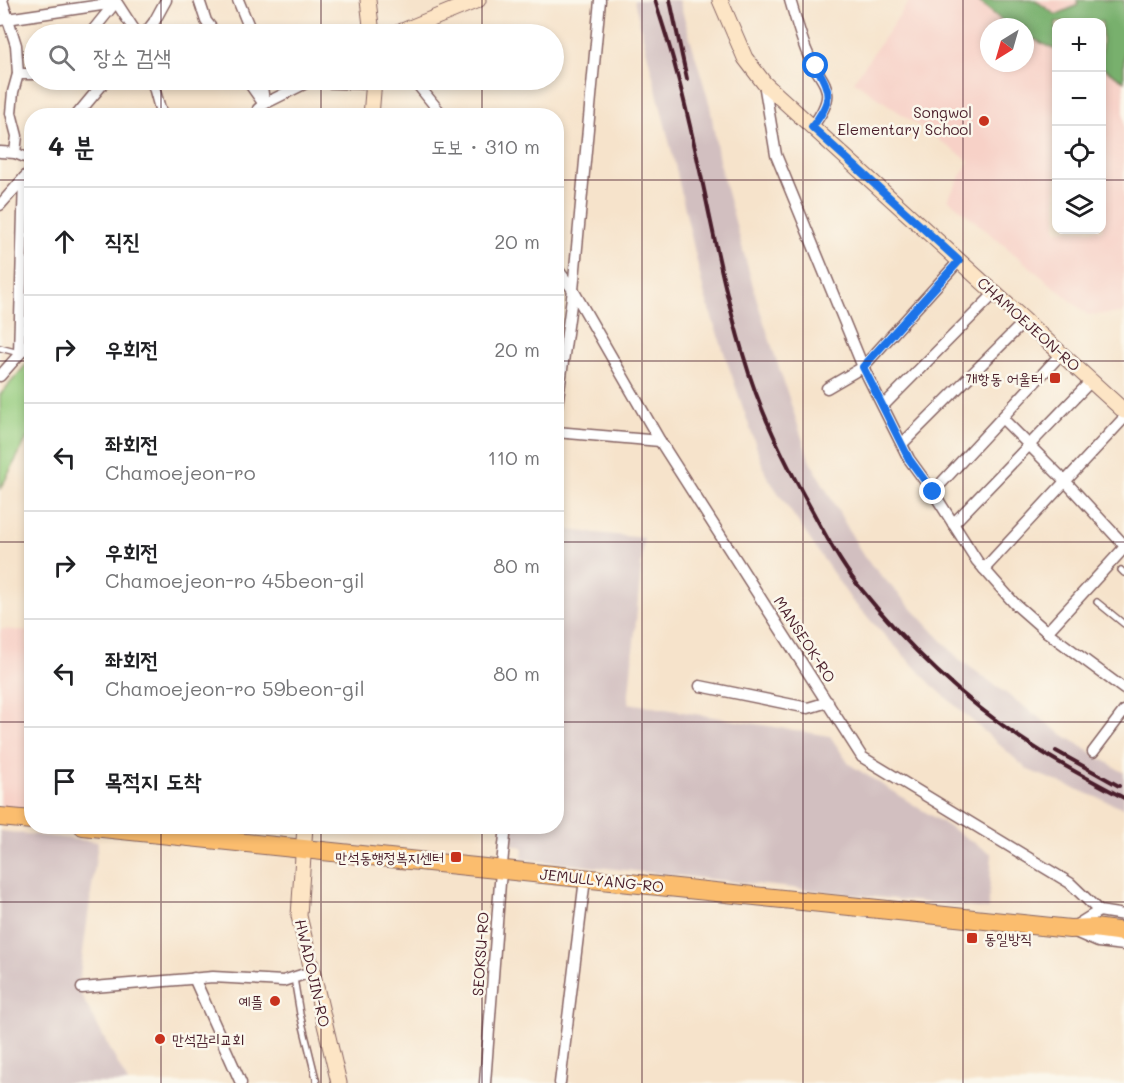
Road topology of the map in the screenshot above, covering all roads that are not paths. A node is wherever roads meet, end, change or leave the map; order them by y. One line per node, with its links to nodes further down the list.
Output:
1 (2, 0): 11 (street)
2 (166, 0): 14 (street)
3 (199, 0): 15 (street)
4 (238, 0): 16 (street)
5 (368, 0): 17 (main road)
6 (478, 0): 18 (main road)
7 (600, 0): 44 (street)
8 (720, 0): 21 (main road, CHAMOEJEON-RO)
9 (790, 0): 35 (street)
10 (115, 2): 11 (street); 12 (street); 13 (street)
11 (4, 20): 19 (street)
12 (98, 24)
13 (130, 24)
14 (152, 24)
15 (208, 24)
16 (249, 24)
17 (371, 24)
18 (419, 24)
19 (18, 74): 20 (street); 37 (street)
20 (24, 74)
21 (764, 83): 35 (main road, CHAMOEJEON-RO); 52 (street)
22 (98, 90): 30 (street)
23 (155, 90): 31 (street)
24 (254, 90): 29 (street)
25 (262, 90): 29 (street)
26 (292, 90): 29 (street)
27 (373, 90): 33 (main road)
28 (422, 90): 34 (street)
29 (264, 104): 32 (street)
30 (83, 108)
31 (160, 108)
32 (259, 108)
33 (372, 108)
34 (437, 108)
35 (812, 127): 42 (main road, CHAMOEJEON-RO)
36 (0, 152): 37 (street)
37 (15, 153): 38 (street)
38 (24, 157)
39 (24, 178): 40 (street)
40 (0, 205)
41 (24, 253): 49 (street)
42 (959, 261): 45 (main road, CHAMOEJEON-RO); 52 (street)
43 (564, 278): 44 (street, MANSEOK-RO)
44 (573, 290): 51 (street); 61 (street, MANSEOK-RO)
45 (995, 293): 46 (main road, CHAMOEJEON-RO); 56 (street)
46 (1025, 321): 50 (main road, CHAMOEJEON-RO); 62 (street)
47 (0, 348): 49 (lane)
48 (24, 349): 49 (street)
49 (19, 354): 53 (street)
50 (1061, 354): 54 (main road, CHAMOEJEON-RO); 58 (street)
51 (564, 355)
52 (863, 367): 55 (street); 56 (street)
53 (0, 376)
54 (1090, 381): 57 (main road, CHAMOEJEON-RO); 63 (street)
55 (827, 388)
56 (883, 406): 62 (street)
57 (1124, 411)
58 (1002, 418): 63 (street); 65 (street)
59 (1124, 418): 64 (street)
60 (564, 433): 61 (street)
61 (660, 441): 74 (street, MANSEOK-RO)
62 (902, 444): 65 (street)
63 (1029, 444): 64 (street); 66 (street)
64 (1065, 481): 67 (street); 68 (street)
65 (933, 492): 66 (street)
66 (953, 524): 68 (street)
67 (1124, 547): 71 (street)
68 (984, 569): 71 (street)
69 (1097, 603): 70 (lane)
70 (1124, 624)
71 (1047, 632): 73 (street)
72 (700, 686): 74 (street)
73 (1124, 689)
74 (828, 702): 86 (street, MANSEOK-RO)
75 (1124, 711): 76 (street)
76 (1093, 752)
77 (0, 817): 78 (main road)
78 (24, 819)
79 (165, 834): 82 (main road, JEMULLYANG-RO)
80 (304, 834): 82 (main road, HWADOJIN-RO)
81 (505, 834): 83 (street, SEOKSU-RO)
82 (303, 849): 83 (main road, JEMULLYANG-RO); 90 (main road, HWADOJIN-RO)
83 (501, 870): 84 (main road, JEMULLYANG-RO); 97 (street, SEOKSU-RO)
84 (585, 879): 87 (main road, JEMULLYANG-RO); 98 (street)
85 (1124, 915): 86 (street)
86 (1097, 920): 87 (main road, JEMULLYANG-RO); 88 (main road, JEMULLYANG-RO)
87 (1070, 929): 89 (street)
88 (1124, 932)
89 (1124, 945)
90 (311, 972): 91 (street); 96 (main road, HWADOJIN-RO)
91 (294, 976): 92 (street); 95 (lane)
92 (195, 978): 93 (street); 94 (street)
93 (82, 988)
94 (241, 1083)
95 (317, 1083)
96 (339, 1083)
97 (485, 1083)
98 (560, 1083)

